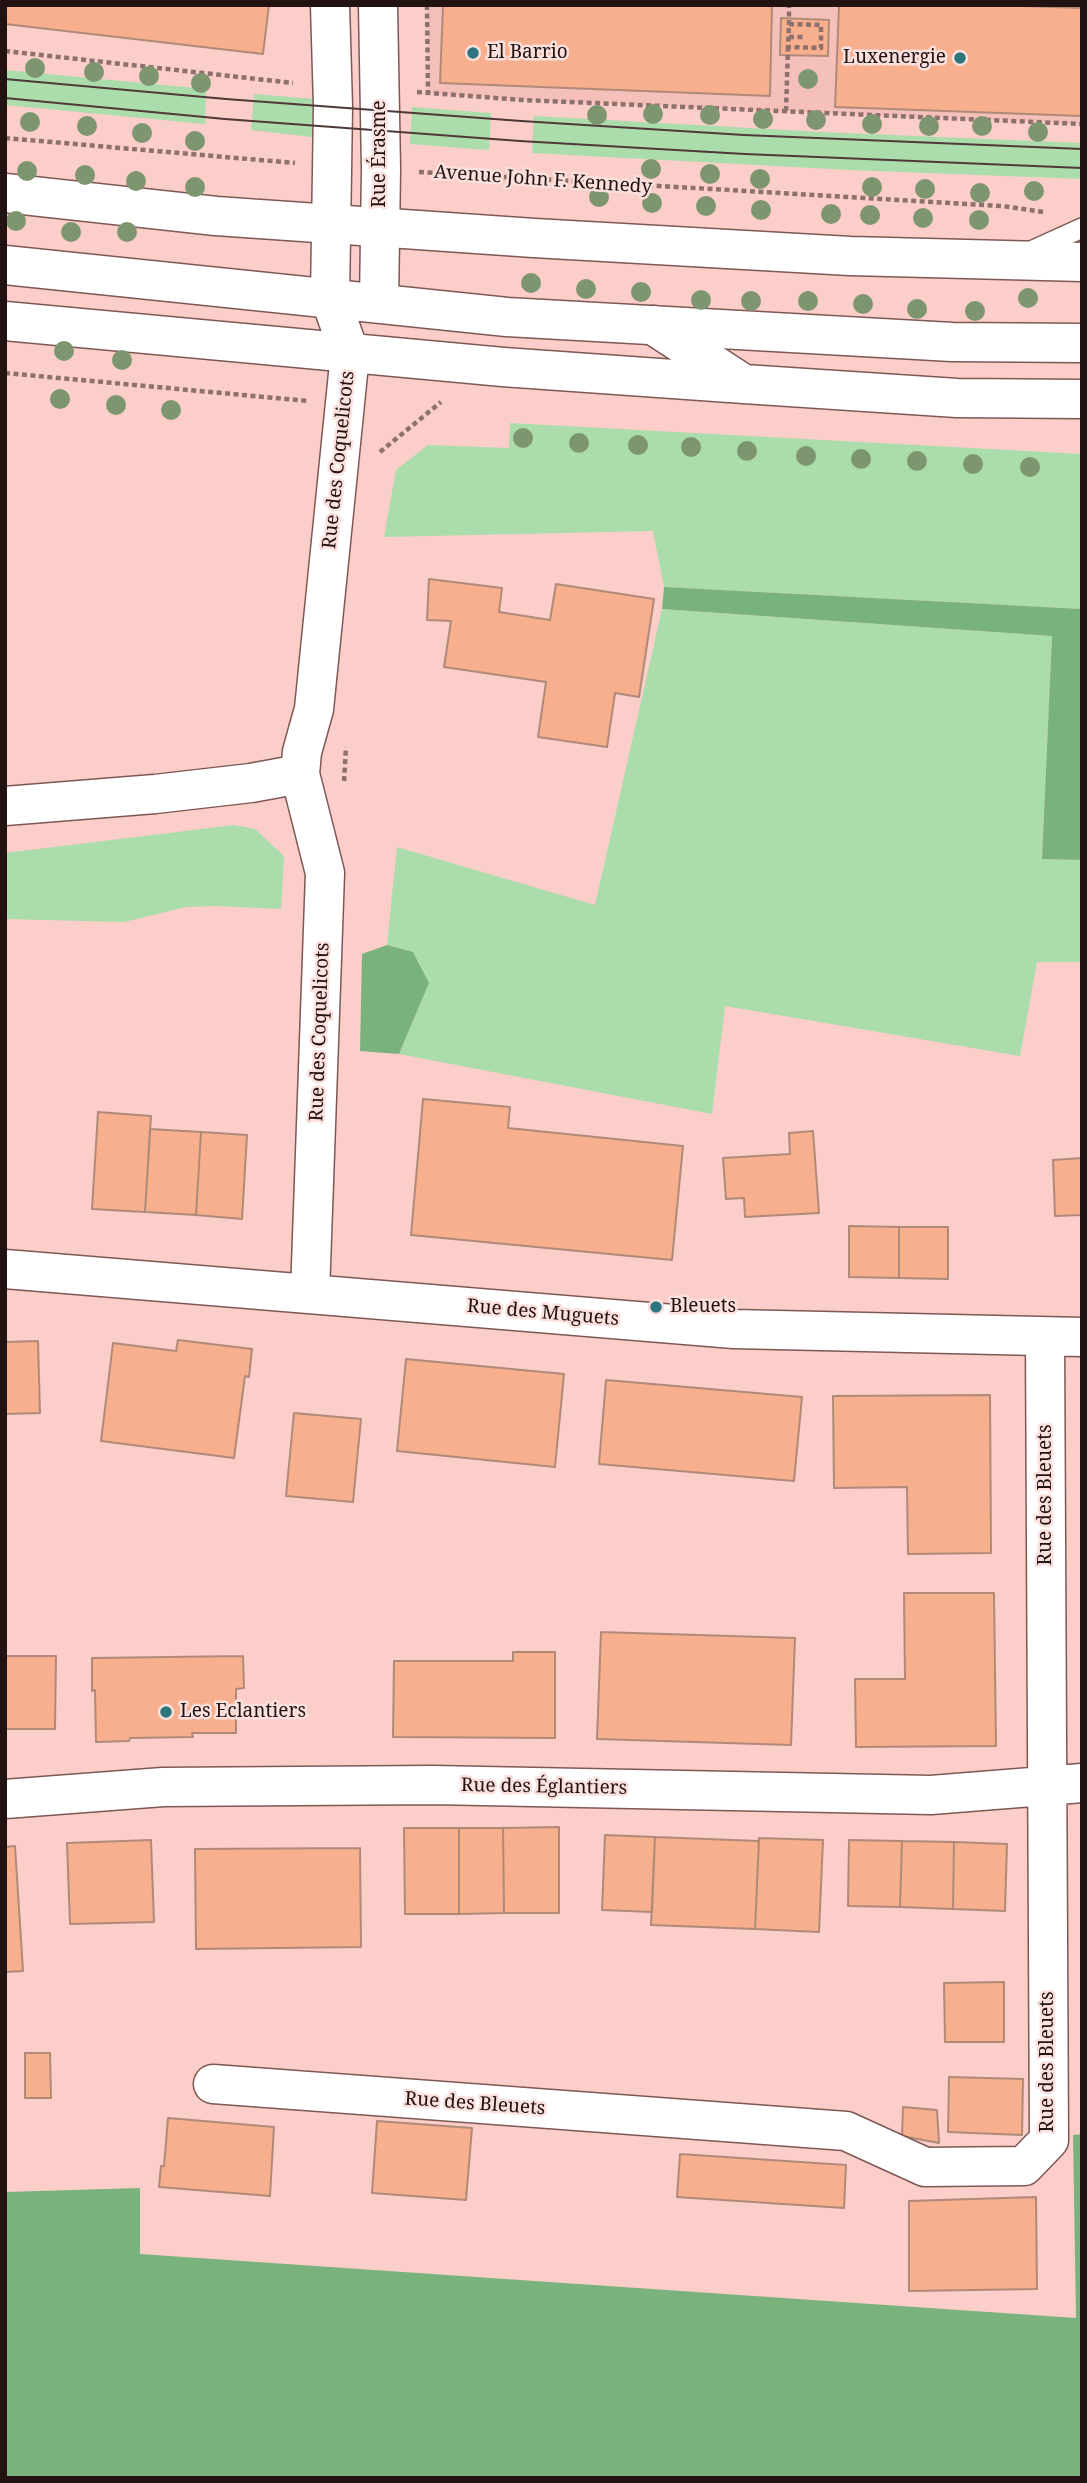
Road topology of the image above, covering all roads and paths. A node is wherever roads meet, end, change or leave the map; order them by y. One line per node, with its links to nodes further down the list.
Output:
1 (330, 5): 15 (street)
2 (378, 5): 16 (street, Rue Érasme)
3 (427, 5): 10 (path)
4 (789, 5): 5 (path)
5 (789, 37): 6 (path); 7 (path); 7 (path)
6 (805, 37)
7 (788, 47): 12 (path)
8 (5, 51): 9 (path)
9 (290, 82)
10 (428, 93)
11 (523, 100): 12 (path)
12 (786, 111): 13 (path)
13 (1082, 124)
14 (5, 138): 15 (path)
15 (332, 166): 19 (street)
16 (381, 169): 18 (path, Avenue John F. Kennedy); 20 (street, Rue Érasme)
17 (5, 193): 19 (street)
18 (1055, 213)
19 (331, 224): 20 (street); 25 (street)
20 (380, 227): 22 (street); 26 (street, Rue Érasme)
21 (1082, 228): 22 (lane)
22 (1012, 260): 23 (street)
23 (1082, 262)
24 (5, 265): 25 (street)
25 (330, 298): 26 (street); 30 (street, Rue des Coquelicots)
26 (379, 303): 28 (street); 30 (street, Rue des Coquelicots)
27 (5, 321): 30 (street)
28 (653, 324): 29 (street); 32 (street)
29 (1082, 343)
30 (350, 354): 32 (street); 34 (street, Rue des Coquelicots)
31 (5, 373): 34 (path)
32 (744, 384): 33 (street)
33 (1082, 399)
34 (346, 404): 35 (street, Rue des Coquelicots)
35 (300, 774): 36 (street); 38 (street, Rue des Coquelicots)
36 (5, 806)
37 (5, 1269): 38 (street, Rue des Muguets)
38 (310, 1293): 39 (street, Rue des Muguets)
39 (1063, 1337): 40 (street, Rue des Bleuets)
40 (1065, 1784): 41 (street, Rue des Églantiers); 42 (street, Rue des Bleuets)
41 (5, 1799)
42 (213, 2084)

